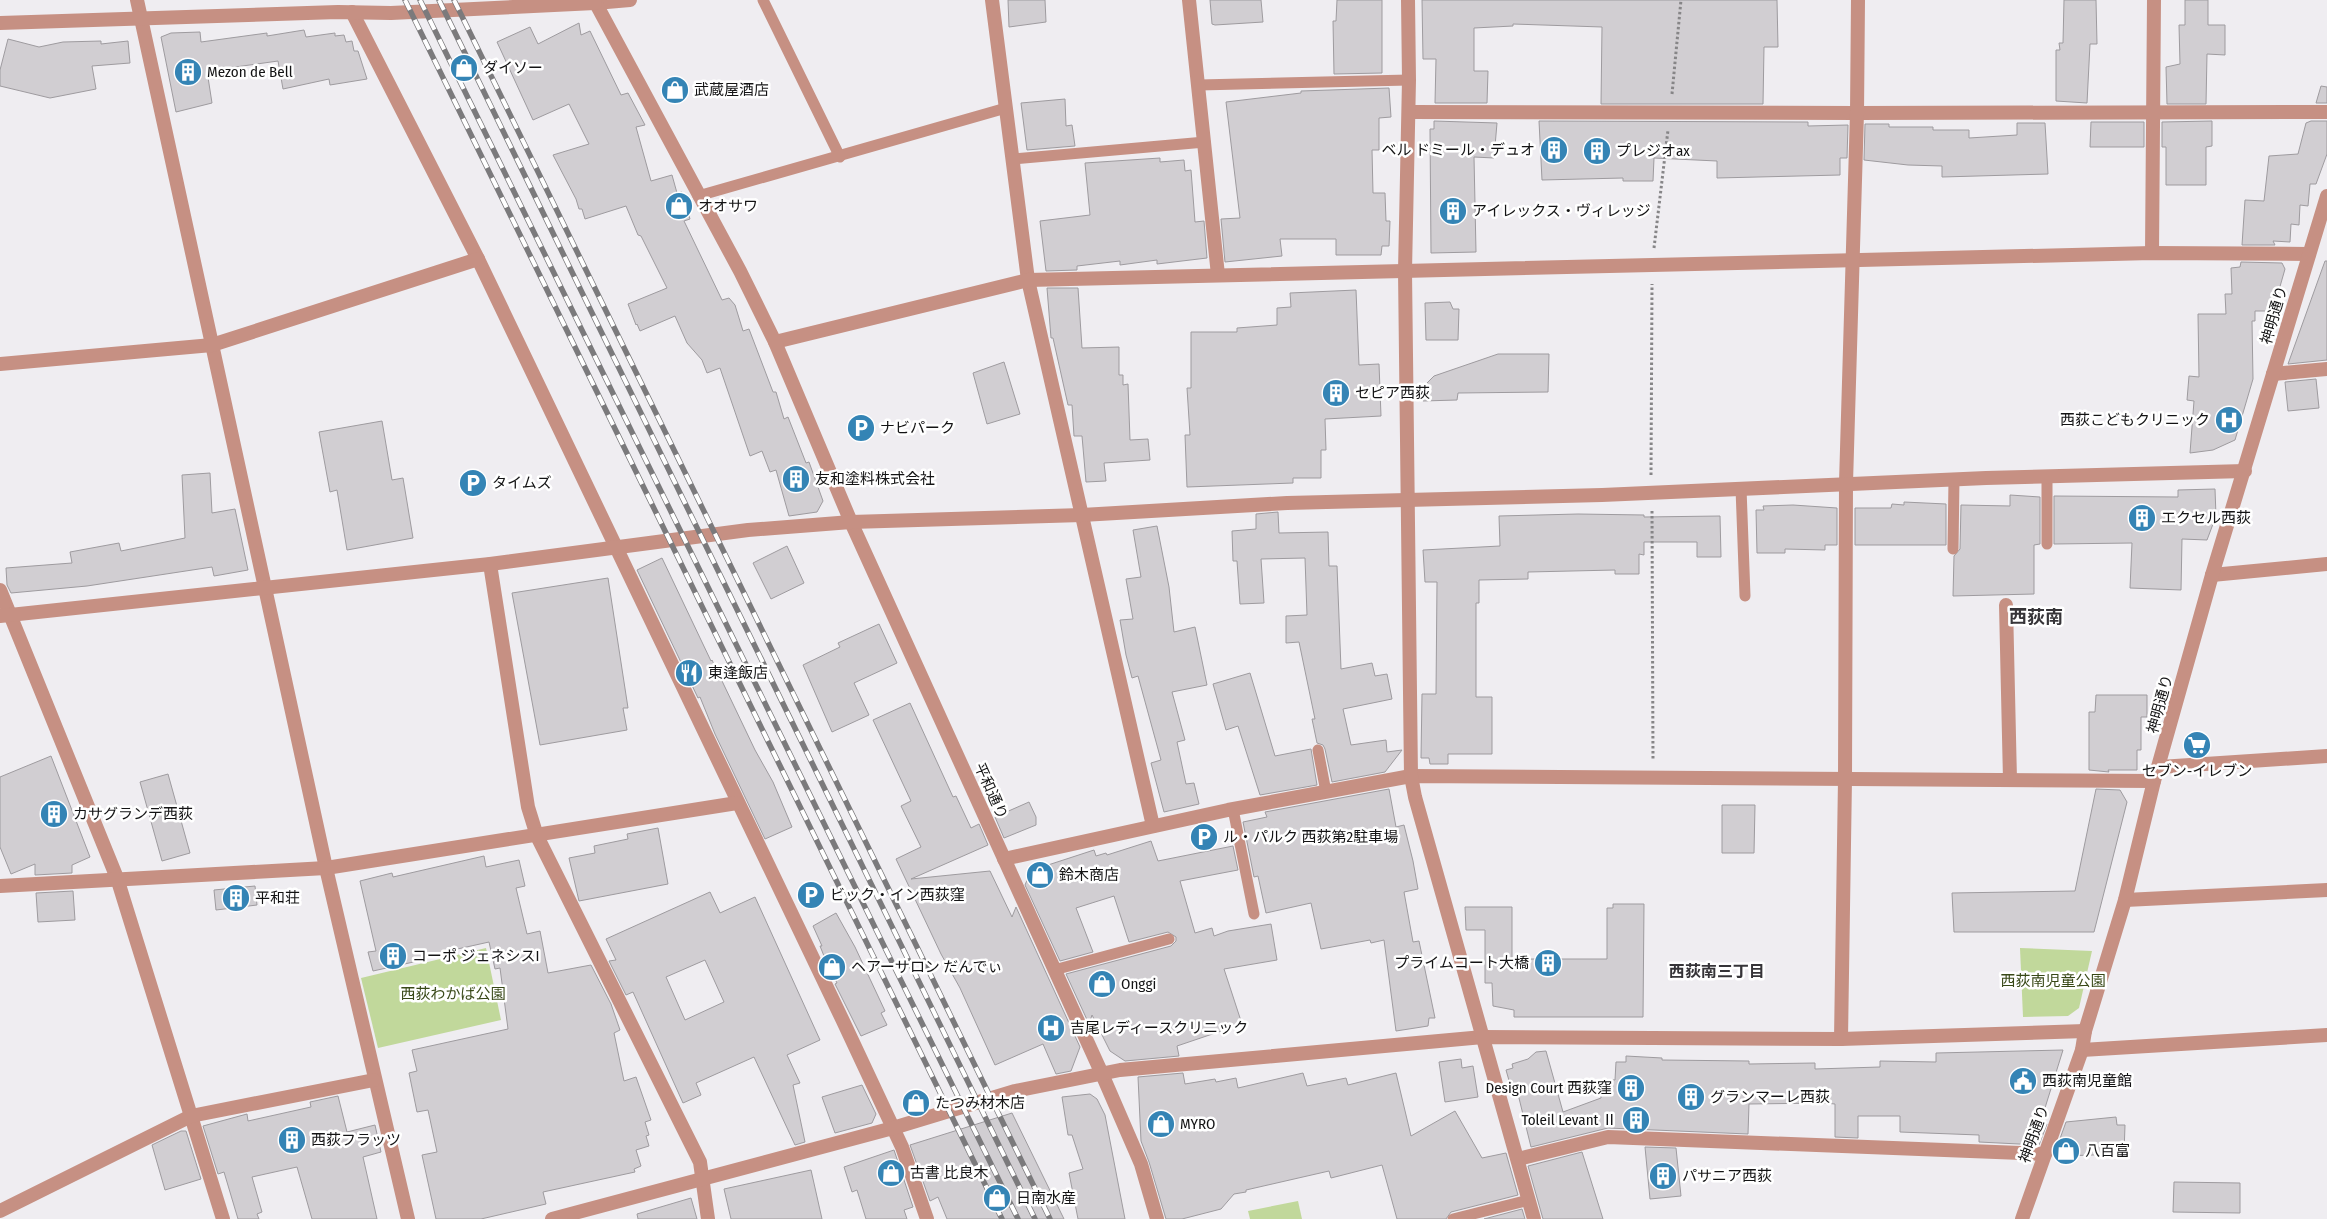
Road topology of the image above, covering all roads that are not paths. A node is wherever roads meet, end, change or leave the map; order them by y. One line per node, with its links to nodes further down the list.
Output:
1 (137, 0): 11 (street)
2 (630, 0): 9 (street)
3 (763, 0): 21 (lane)
4 (992, 0): 15 (street)
5 (1189, 0): 14 (street)
6 (1408, 0): 13 (street)
7 (1858, 0): 19 (street)
8 (2154, 0): 17 (street)
9 (594, 2): 10 (street); 23 (street, 平和通り)
10 (352, 12): 11 (street); 28 (street)
11 (142, 18): 12 (street); 34 (street)
12 (1, 26)
13 (1409, 80): 14 (lane); 16 (street)
14 (1199, 85): 20 (street)
15 (1006, 108): 21 (lane); 22 (street)
16 (1409, 112): 19 (street); 30 (street)
17 (2152, 112): 18 (street); 19 (street); 26 (street)
18 (2327, 112)
19 (1857, 114): 29 (street)
20 (1205, 142): 22 (lane); 31 (street)
21 (840, 157): 23 (lane)
22 (1013, 159): 32 (street)
23 (698, 196): 33 (street, 平和通り)
24 (2327, 196): 25 (street, 神明通り)
25 (2321, 229): 27 (street, 神明通り)
26 (2152, 253): 27 (street); 29 (street)
27 (2309, 254): 37 (street, 神明通り)
28 (478, 260): 34 (street); 47 (street)
29 (1852, 262): 30 (street); 41 (street)
30 (1405, 271): 31 (street); 43 (street)
31 (1218, 275): 32 (street)
32 (1028, 280): 33 (street); 44 (street)
33 (775, 342): 45 (street, 平和通り)
34 (212, 345): 35 (street); 52 (street)
35 (0, 364)
36 (2327, 369): 37 (street)
37 (2273, 374): 38 (street, 神明通り)
38 (2245, 471): 39 (street); 51 (street, 神明通り)
39 (2048, 476): 40 (street); 46 (lane)
40 (1954, 479): 41 (street); 48 (lane)
41 (1846, 483): 42 (street); 61 (street)
42 (1741, 488): 43 (street); 54 (lane)
43 (1409, 500): 44 (street); 60 (street)
44 (1082, 515): 45 (street); 67 (street)
45 (851, 522): 47 (street); 69 (street, 平和通り)
46 (2047, 544)
47 (618, 549): 49 (street); 65 (street)
48 (1953, 549)
49 (490, 564): 52 (street); 68 (street)
50 (2327, 564): 51 (street)
51 (2212, 575): 59 (street, 神明通り)
52 (265, 588): 56 (street); 70 (street)
53 (0, 590): 56 (street)
54 (1745, 596)
55 (2006, 605): 62 (street)
56 (5, 616): 71 (street)
57 (1318, 750): 64 (lane)
58 (2327, 756): 59 (street)
59 (2160, 766): 63 (street, 神明通り)
60 (1411, 776): 61 (street); 64 (street); 80 (street)
61 (1845, 779): 62 (street); 81 (street)
62 (2010, 780): 63 (street)
63 (2154, 781): 74 (street, 神明通り)
64 (1326, 792): 66 (street)
65 (737, 802): 68 (street); 86 (street)
66 (1233, 810): 67 (street); 75 (lane)
67 (1154, 826): 69 (street)
68 (536, 836): 70 (street); 89 (street)
69 (1004, 859): 77 (street, 平和通り)
70 (326, 868): 71 (street); 84 (street)
71 (117, 878): 72 (street); 85 (street)
72 (0, 886)
73 (2327, 890): 74 (street)
74 (2125, 900): 78 (street, 神明通り)
75 (1254, 914)
76 (1169, 939): 77 (lane)
77 (1054, 970): 83 (street, 平和通り)
78 (2085, 1031): 81 (street); 82 (street, 神明通り)
79 (2327, 1035): 82 (street)
80 (1483, 1037): 81 (street); 83 (street); 88 (street)
81 (1841, 1039)
82 (2082, 1050): 87 (street, 神明通り)
83 (1102, 1074): 86 (street); 97 (street, 平和通り)
84 (374, 1080): 85 (street); 93 (street)
85 (191, 1116): 91 (street); 92 (street)
86 (892, 1128): 89 (street); 96 (street)
87 (2044, 1154): 88 (street); 100 (street, 神明通り)
88 (1518, 1158): 90 (street)
89 (704, 1179): 94 (street); 95 (street)
90 (1529, 1200): 98 (lane); 99 (street)
91 (0, 1211)
92 (223, 1219)
93 (408, 1219)
94 (552, 1219)
95 (708, 1219)
96 (927, 1219)
97 (1157, 1219)
98 (1453, 1219)
99 (1534, 1219)
100 (2022, 1219)

